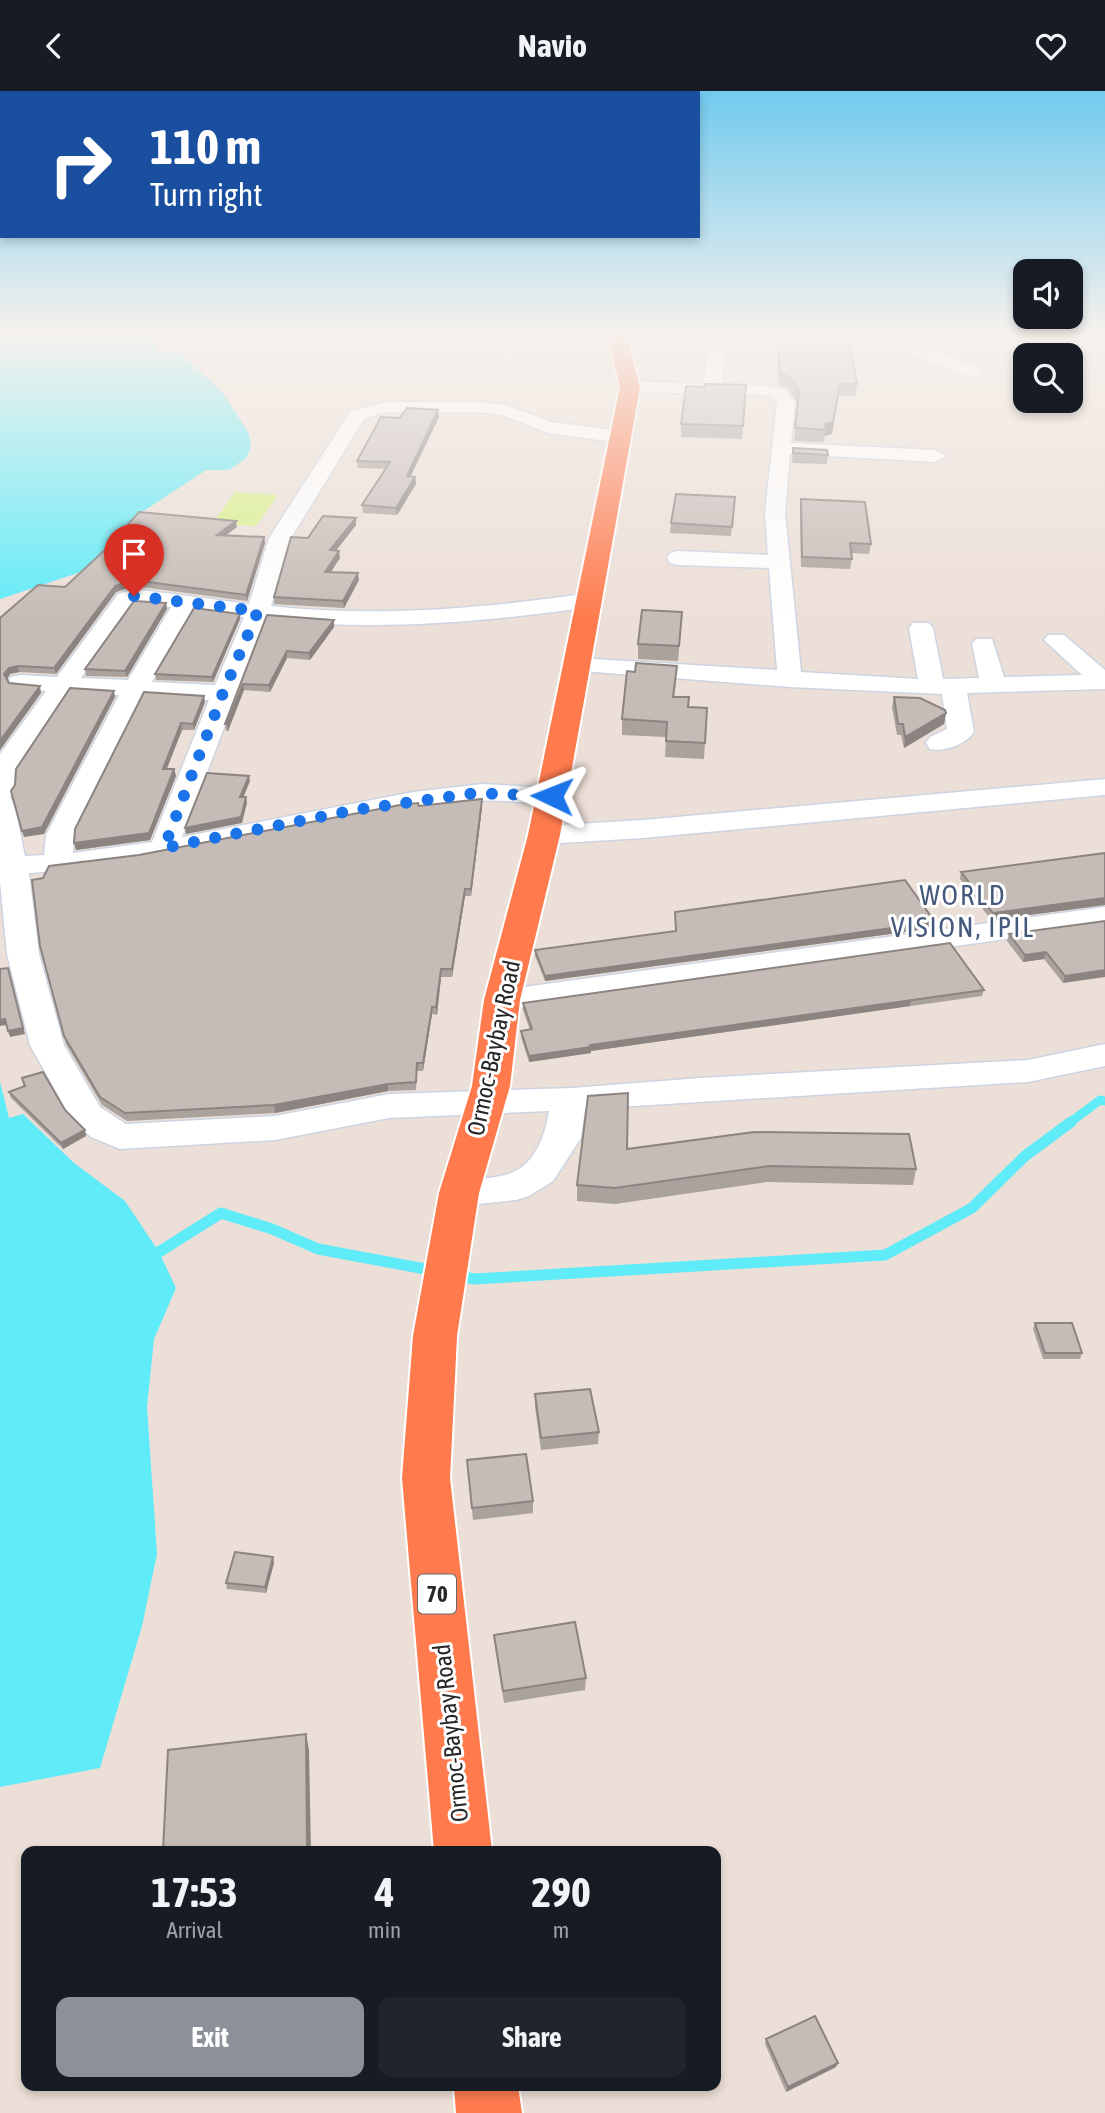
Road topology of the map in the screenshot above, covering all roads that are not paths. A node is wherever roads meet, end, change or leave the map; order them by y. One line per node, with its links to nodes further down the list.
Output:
1 (347, 430): 12 (street)
2 (573, 430): 5 (street)
3 (622, 430): 5 (highway, Ormoc-Baybay Road / 70)
4 (783, 430): 6 (street)
5 (621, 437): 10 (highway, Ormoc-Baybay Road / 70)
6 (781, 448): 7 (street); 9 (street)
7 (936, 456)
8 (678, 558): 9 (street)
9 (779, 562): 17 (street)
10 (591, 600): 12 (street); 16 (highway, Ormoc-Baybay Road / 70)
11 (186, 602): 12 (street); 20 (street); 22 (street)
12 (258, 611): 24 (street)
13 (921, 628): 23 (street)
14 (1056, 641): 19 (street)
15 (984, 644): 21 (street)
16 (577, 665): 17 (street); 28 (highway, Ormoc-Baybay Road / 70)
17 (790, 680): 23 (street)
18 (20, 682): 20 (street)
19 (1104, 682): 21 (street)
20 (62, 684): 22 (street); 27 (street)
21 (993, 685): 23 (street)
22 (136, 687): 24 (street); 32 (street)
23 (943, 687): 25 (street)
24 (223, 693): 31 (street)
25 (939, 743)
26 (1105, 787): 30 (street)
27 (0, 792)
28 (552, 796): 30 (highway, Ormoc-Baybay Road / 70); 31 (street)
29 (0, 802): 33 (street)
30 (544, 835): 35 (highway, Ormoc-Baybay Road / 70)
31 (164, 848): 32 (street)
32 (58, 864): 33 (street)
33 (7, 866): 38 (street)
34 (1105, 916): 35 (street)
35 (502, 1000): 38 (highway, Ormoc-Baybay Road / 70)
36 (1105, 1055): 37 (street)
37 (569, 1099): 38 (street); 39 (street)
38 (487, 1101): 39 (highway, Ormoc-Baybay Road / 70)
39 (456, 1210): 40 (highway, Ormoc-Baybay Road / 70)
40 (463, 1846)
41 (487, 2091): 42 (highway)
42 (489, 2113)

